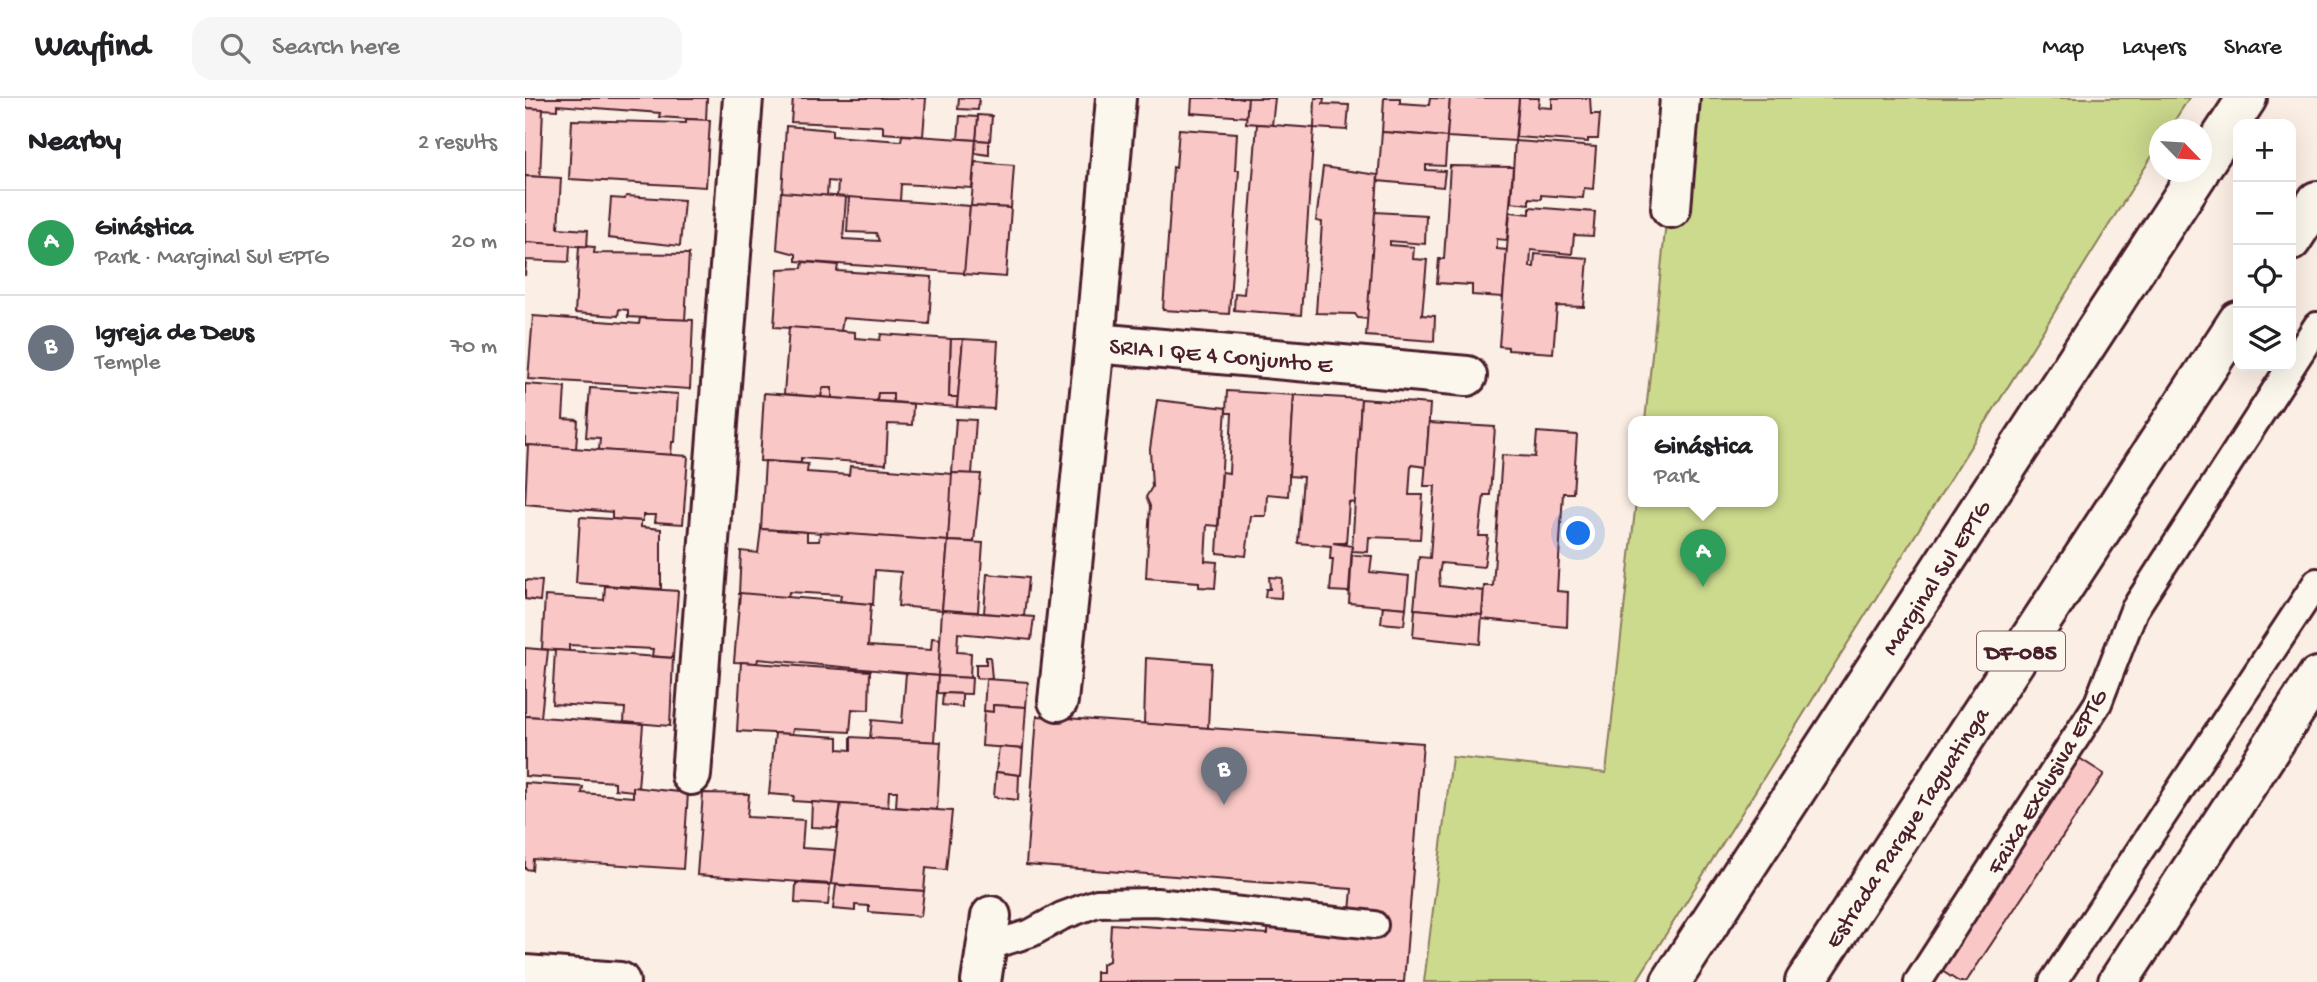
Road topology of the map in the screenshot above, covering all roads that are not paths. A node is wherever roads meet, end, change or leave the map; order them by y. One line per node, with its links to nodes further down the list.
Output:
1 (743, 98): 17 (main road)
2 (1116, 98): 12 (main road, SRIA I QE 4 Conjunto E)
3 (1680, 98): 8 (main road)
4 (2247, 98): 5 (main road, Marginal Sul EPTG)
5 (2212, 152)
6 (2192, 182): 22 (main road, Marginal Sul EPTG)
7 (2317, 201): 9 (main road)
8 (1671, 208)
9 (2296, 233)
10 (2317, 326): 24 (lane, Faixa Exclusiva EPTG)
11 (2233, 329): 23 (main road, Estrada Parque Taguatinga / DF-085)
12 (1095, 343): 13 (main road, SRIA I QE 4 Conjunto E); 16 (main road)
13 (1467, 376)
14 (2317, 582): 25 (lane)
15 (2317, 677): 26 (main road)
16 (1058, 701)
17 (691, 775)
18 (1374, 925): 19 (lane)
19 (986, 948)
20 (525, 975): 21 (main road)
21 (620, 982)
22 (1671, 982)
23 (1805, 982)
24 (1918, 982)
25 (2053, 982)
26 (2118, 982)

